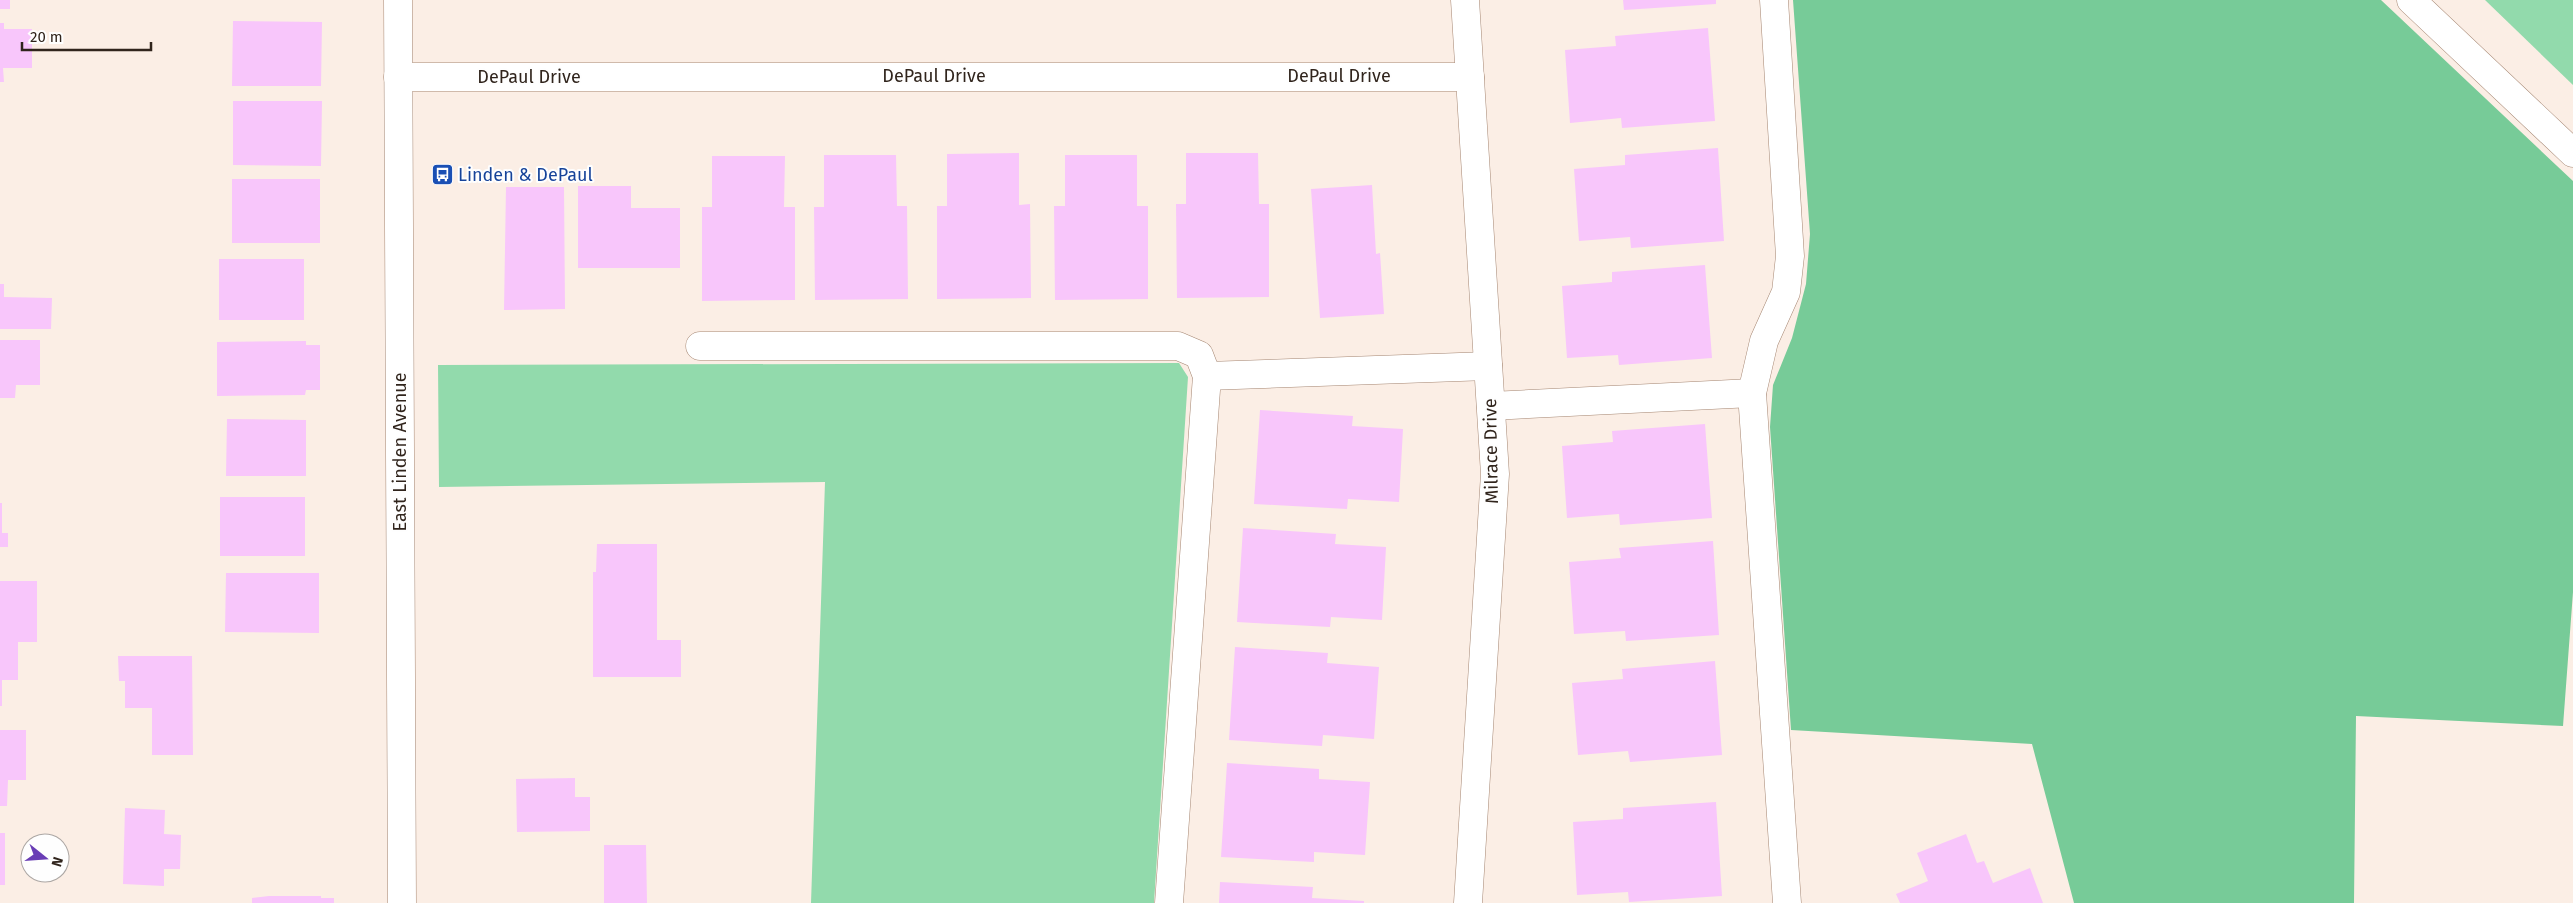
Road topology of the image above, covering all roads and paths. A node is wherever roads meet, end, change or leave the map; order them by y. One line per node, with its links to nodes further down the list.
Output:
1 (398, 0): 5 (street, East Linden Avenue)
2 (1465, 0): 6 (street, Milrace Drive)
3 (1774, 0): 11 (street)
4 (2410, 0): 7 (street)
5 (398, 77): 6 (street, DePaul Drive); 13 (street, East Linden Avenue)
6 (1470, 77): 9 (street, Milrace Drive)
7 (2573, 153)
8 (700, 346): 10 (street)
9 (1488, 366): 10 (street); 12 (street, Milrace Drive)
10 (1207, 376): 14 (street)
11 (1752, 393): 12 (street); 16 (street)
12 (1491, 406): 15 (street, Milrace Drive)
13 (402, 903)
14 (1169, 903)
15 (1468, 903)
16 (1787, 903)

